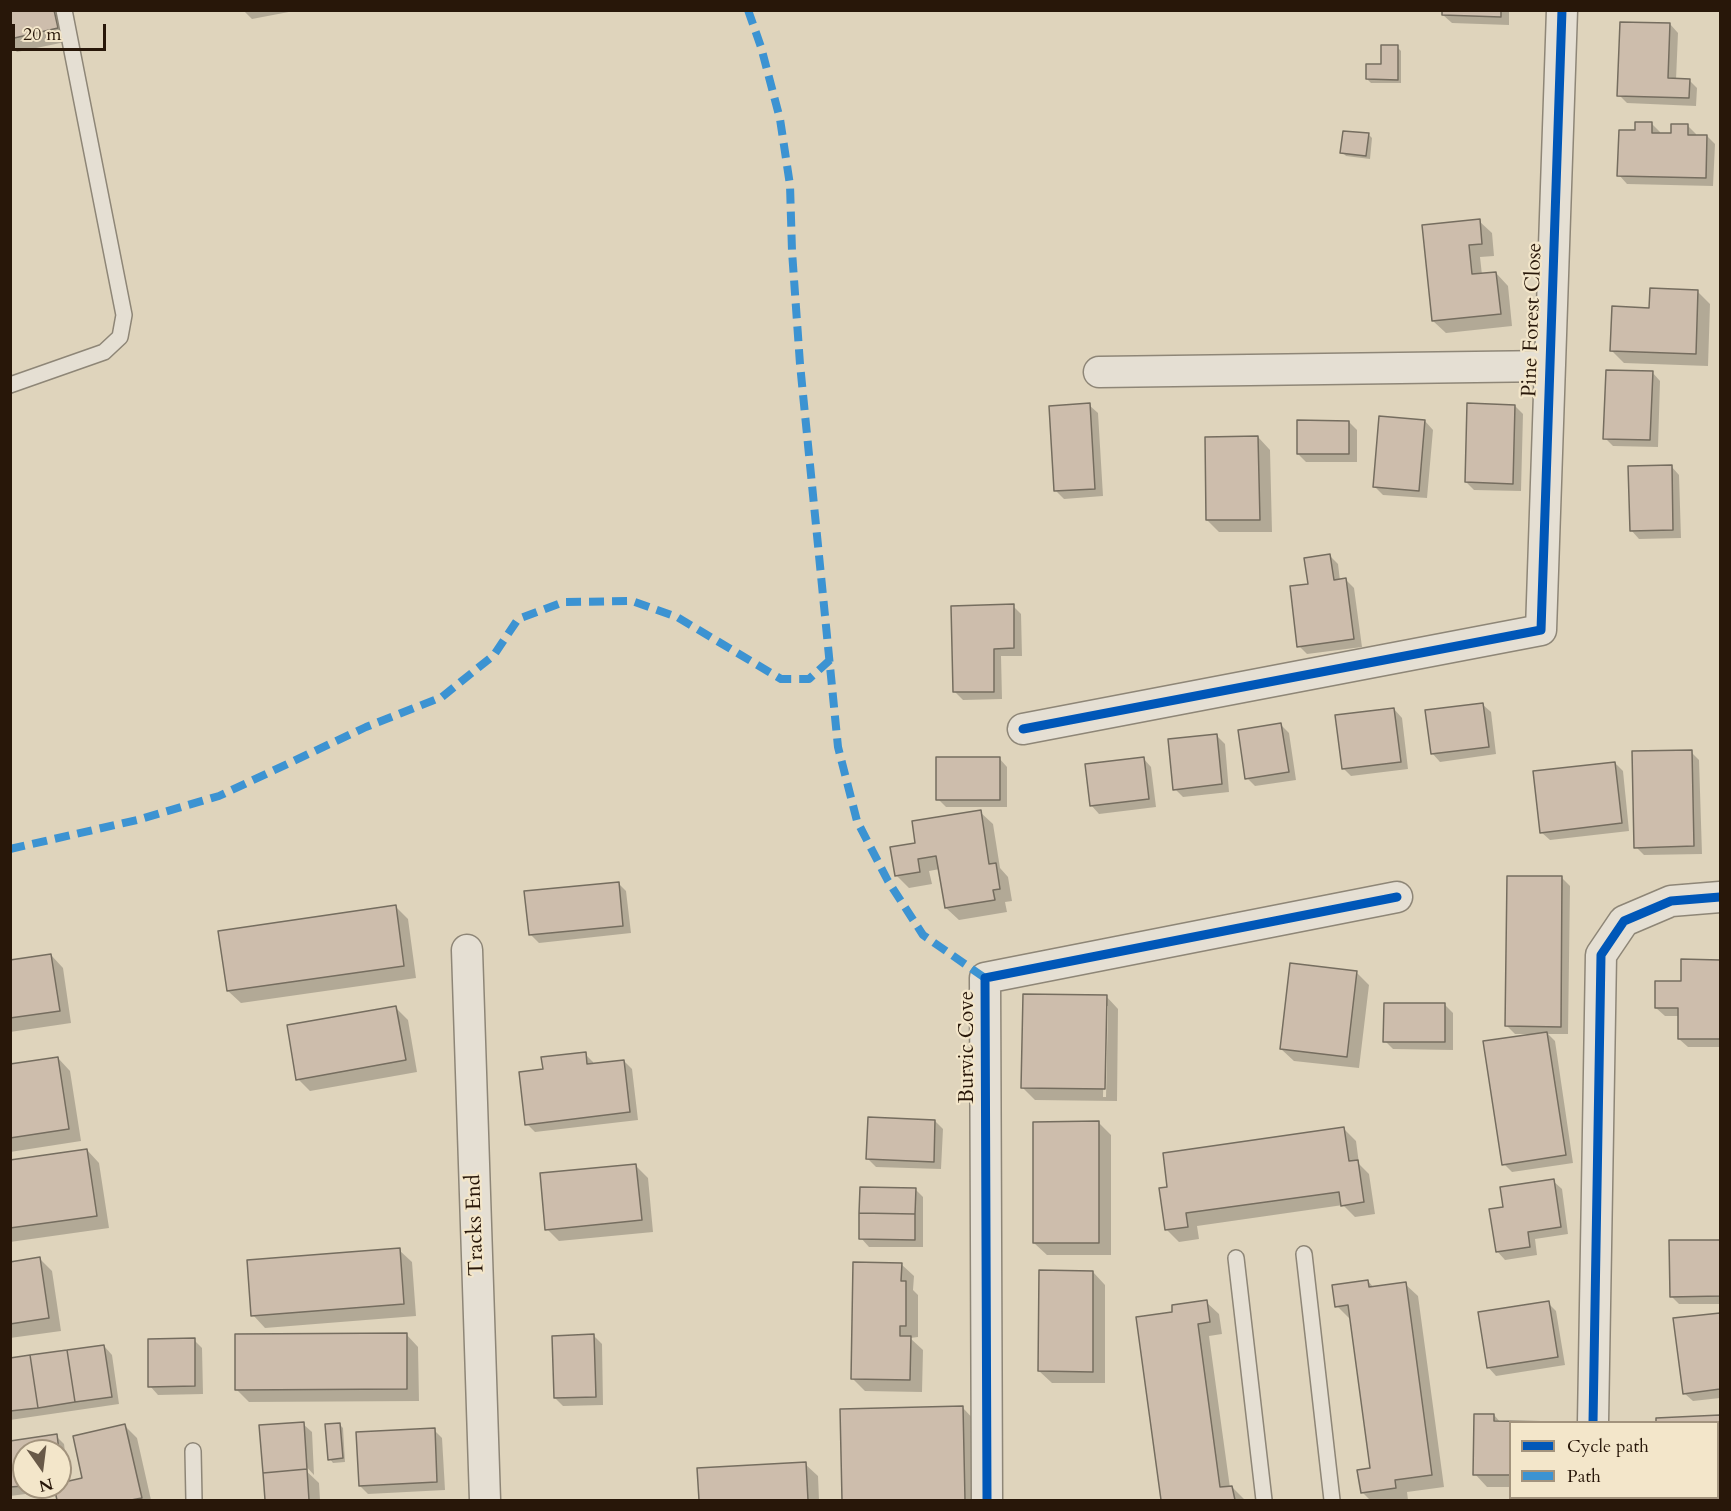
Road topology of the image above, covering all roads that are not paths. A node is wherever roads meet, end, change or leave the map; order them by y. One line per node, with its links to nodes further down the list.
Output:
1 (64, 10): 5 (lane)
2 (1562, 10): 3 (street, Pine Forest Close)
3 (1550, 366): 4 (street); 6 (street, Pine Forest Close)
4 (1099, 372)
5 (10, 385)
6 (1023, 729)
7 (1397, 897): 16 (street, Burvic Cove)
8 (1720, 897): 12 (street)
9 (468, 950): 15 (street, Tracks End)
10 (1304, 1254): 18 (lane)
11 (1236, 1258): 17 (lane)
12 (1593, 1421)
13 (193, 1451): 14 (lane)
14 (194, 1500)
15 (485, 1500)
16 (987, 1500)
17 (1264, 1500)
18 (1332, 1500)

